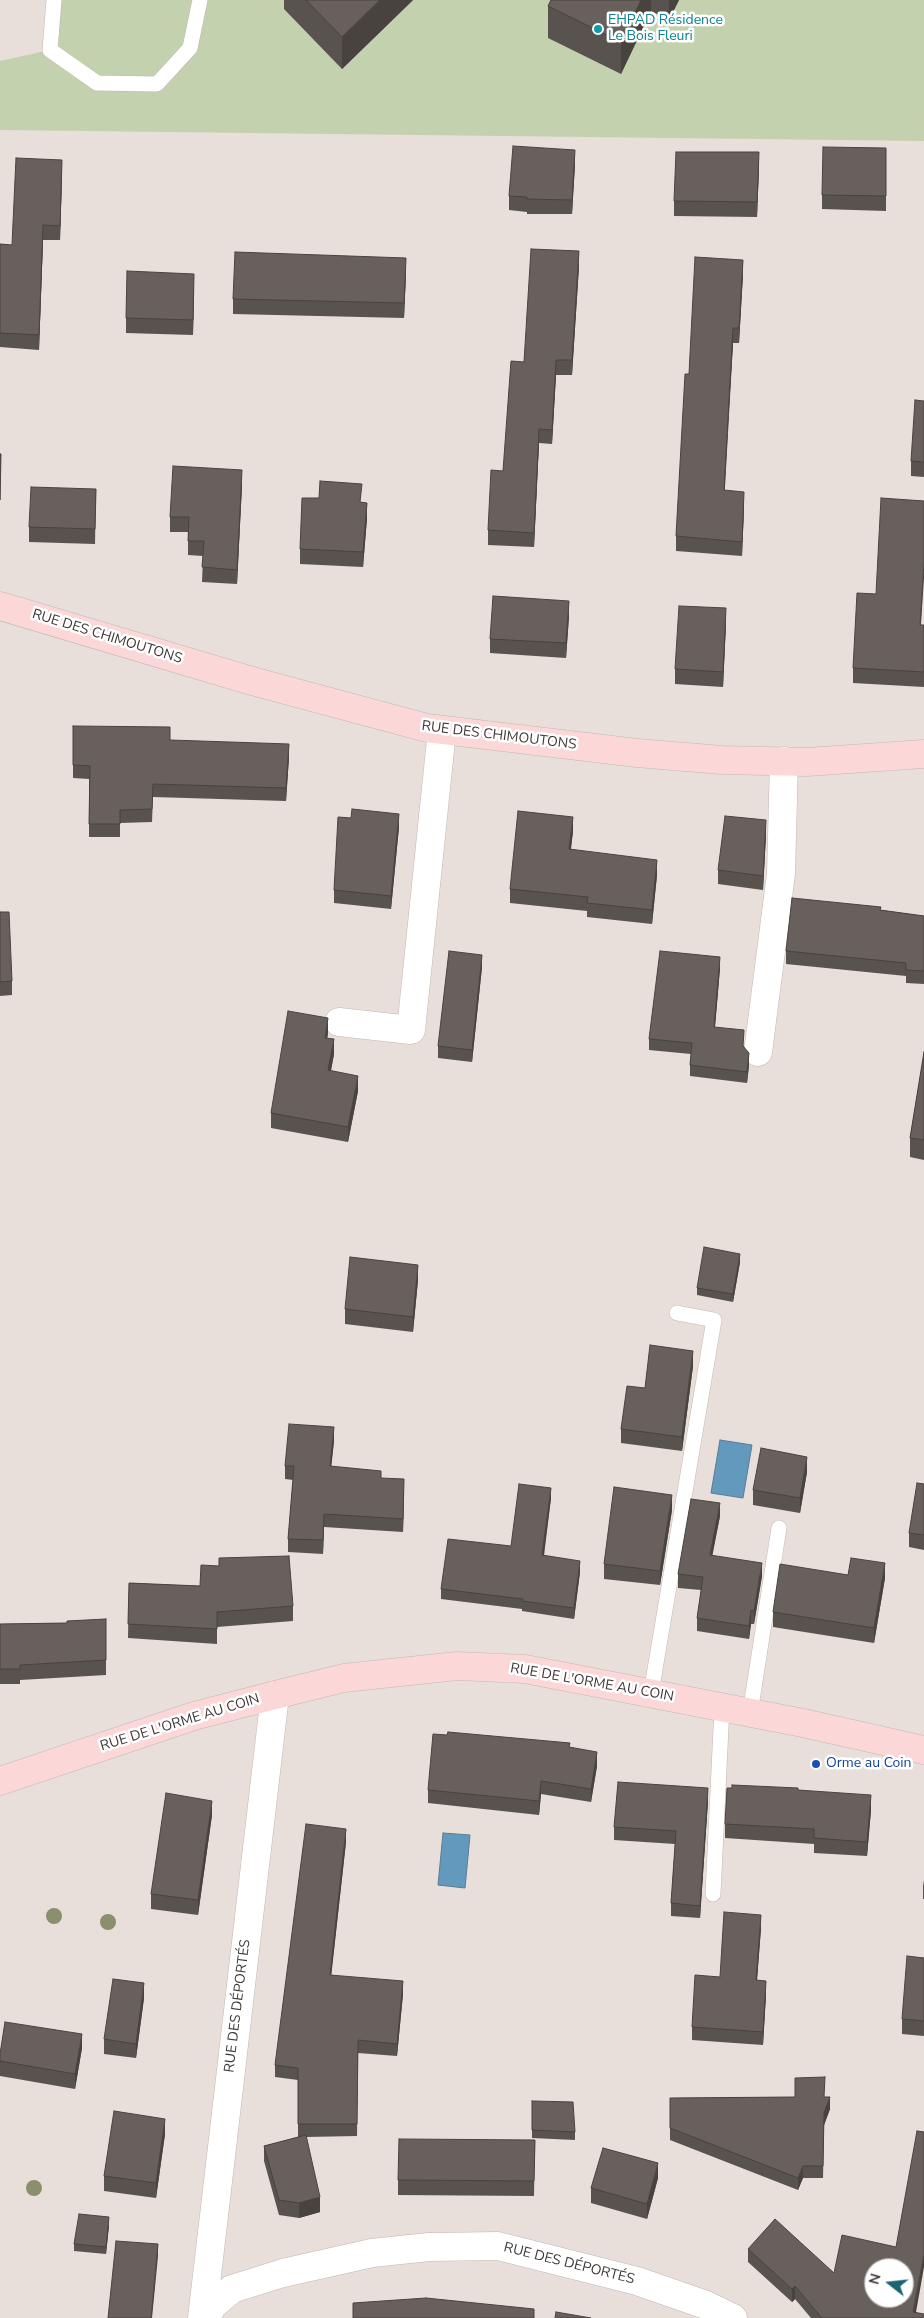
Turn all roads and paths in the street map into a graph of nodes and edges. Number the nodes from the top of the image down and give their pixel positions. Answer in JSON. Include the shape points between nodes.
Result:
{"nodes":[{"id":1,"x":54,"y":0,"type":"edge"},
{"id":2,"x":200,"y":0,"type":"edge"},
{"id":3,"x":0,"y":606,"type":"edge"},
{"id":4,"x":442,"y":730,"type":"junction"},
{"id":5,"x":924,"y":754,"type":"edge"},
{"id":6,"x":784,"y":761,"type":"junction"},
{"id":7,"x":339,"y":1022,"type":"dead end"},
{"id":8,"x":758,"y":1052,"type":"dead end"},
{"id":9,"x":678,"y":1313,"type":"dead end"},
{"id":10,"x":779,"y":1528,"type":"dead end"},
{"id":11,"x":651,"y":1693,"type":"junction"},
{"id":12,"x":275,"y":1694,"type":"junction"},
{"id":13,"x":722,"y":1707,"type":"junction"},
{"id":14,"x":750,"y":1713,"type":"junction"},
{"id":15,"x":924,"y":1750,"type":"edge"},
{"id":16,"x":0,"y":1781,"type":"edge"},
{"id":17,"x":713,"y":1894,"type":"dead end"},
{"id":18,"x":203,"y":2318,"type":"edge"},
{"id":19,"x":734,"y":2318,"type":"edge"}],
"edges":[{"from":1,"to":2,"type":"lane","via":[[50,50],[97,83],[149,84],[157,84],[190,48]]},
{"from":3,"to":4,"type":"main road","name":"RUE DES CHIMOUTONS","via":[[252,681]]},
{"from":4,"to":6,"type":"main road","name":"RUE DES CHIMOUTONS","via":[[637,753]]},
{"from":4,"to":7,"type":"street","via":[[411,1030]]},
{"from":5,"to":6,"type":"main road","name":"RUE DES CHIMOUTONS"},
{"from":6,"to":8,"type":"street","via":[[781,874]]},
{"from":9,"to":11,"type":"lane","via":[[714,1320]]},
{"from":10,"to":14,"type":"lane"},
{"from":11,"to":12,"type":"main road","name":"RUE DE L'ORME AU COIN","via":[[526,1669],[457,1666],[344,1678]]},
{"from":11,"to":13,"type":"main road","name":"RUE DE L'ORME AU COIN"},
{"from":12,"to":16,"type":"main road","name":"RUE DE L'ORME AU COIN","via":[[194,1716]]},
{"from":12,"to":18,"type":"street","name":"RUE DES DÉPORTÉS"},
{"from":13,"to":14,"type":"main road","name":"RUE DE L'ORME AU COIN"},
{"from":13,"to":17,"type":"lane"},
{"from":14,"to":15,"type":"main road","name":"RUE DE L'ORME AU COIN"},
{"from":18,"to":19,"type":"street","name":"RUE DES DÉPORTÉS","via":[[232,2289],[282,2274],[372,2253],[429,2247],[498,2246],[637,2281],[706,2304]]}]}
